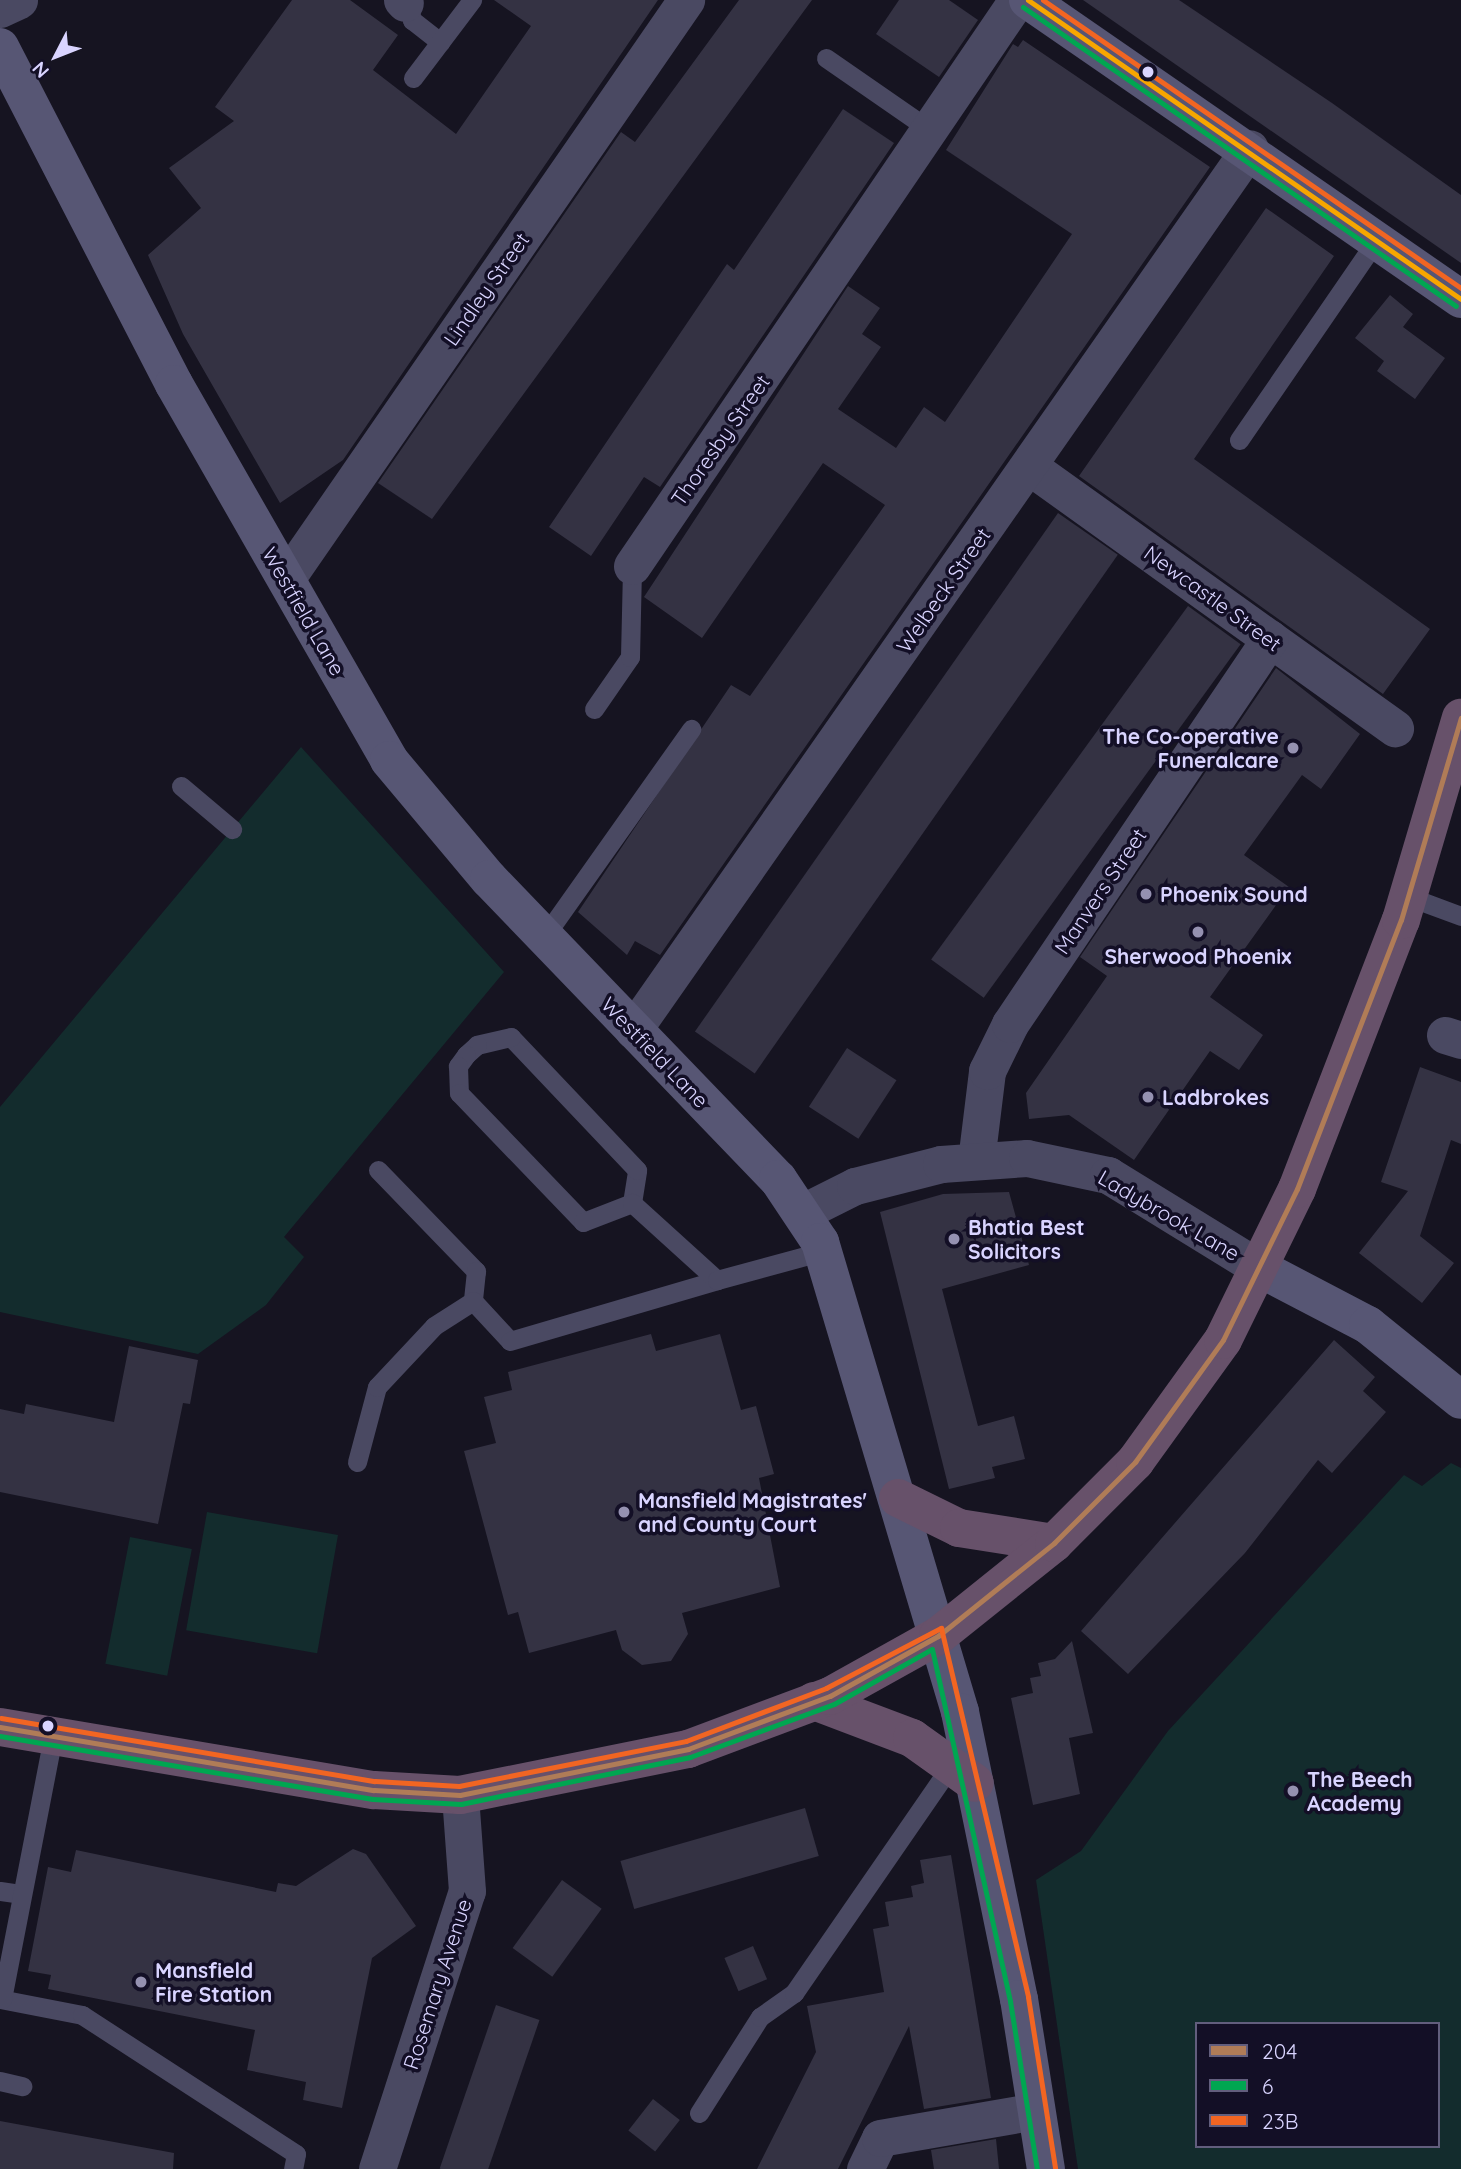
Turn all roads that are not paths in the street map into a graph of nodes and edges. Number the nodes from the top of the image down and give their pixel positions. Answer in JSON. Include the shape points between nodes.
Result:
{"nodes":[{"id":1,"x":19,"y":0,"type":"edge"},
{"id":2,"x":472,"y":0,"type":"edge"},
{"id":3,"x":686,"y":0,"type":"edge"},
{"id":4,"x":1017,"y":0,"type":"edge"},
{"id":5,"x":1028,"y":0,"type":"edge"},
{"id":6,"x":405,"y":1,"type":"edge"},
{"id":7,"x":0,"y":9,"type":"edge"},
{"id":8,"x":440,"y":42,"type":"junction"},
{"id":9,"x":0,"y":47,"type":"edge"},
{"id":10,"x":825,"y":58,"type":"dead end"},
{"id":11,"x":413,"y":78,"type":"dead end"},
{"id":12,"x":933,"y":132,"type":"junction"},
{"id":13,"x":1250,"y":148,"type":"junction"},
{"id":14,"x":1377,"y":239,"type":"junction"},
{"id":15,"x":1461,"y":299,"type":"edge"},
{"id":16,"x":1239,"y":440,"type":"dead end"},
{"id":17,"x":1030,"y":467,"type":"junction"},
{"id":18,"x":632,"y":566,"type":"joint"},
{"id":19,"x":286,"y":579,"type":"junction"},
{"id":20,"x":1270,"y":639,"type":"junction"},
{"id":21,"x":594,"y":709,"type":"dead end"},
{"id":22,"x":1461,"y":718,"type":"edge"},
{"id":23,"x":1395,"y":728,"type":"dead end"},
{"id":24,"x":691,"y":729,"type":"dead end"},
{"id":25,"x":181,"y":786,"type":"dead end"},
{"id":26,"x":232,"y":829,"type":"dead end"},
{"id":27,"x":1408,"y":896,"type":"junction"},
{"id":28,"x":1461,"y":916,"type":"edge"},
{"id":29,"x":544,"y":937,"type":"junction"},
{"id":30,"x":633,"y":1030,"type":"junction"},
{"id":31,"x":976,"y":1161,"type":"junction"},
{"id":32,"x":378,"y":1170,"type":"dead end"},
{"id":33,"x":632,"y":1203,"type":"junction"},
{"id":34,"x":803,"y":1212,"type":"junction"},
{"id":35,"x":824,"y":1251,"type":"junction"},
{"id":36,"x":1259,"y":1268,"type":"junction"},
{"id":37,"x":717,"y":1280,"type":"junction"},
{"id":38,"x":473,"y":1301,"type":"junction"},
{"id":39,"x":1461,"y":1400,"type":"edge"},
{"id":40,"x":356,"y":1462,"type":"dead end"},
{"id":41,"x":898,"y":1498,"type":"junction"},
{"id":42,"x":1054,"y":1543,"type":"junction"},
{"id":43,"x":938,"y":1636,"type":"junction"},
{"id":44,"x":814,"y":1701,"type":"junction"},
{"id":45,"x":0,"y":1727,"type":"edge"},
{"id":46,"x":53,"y":1737,"type":"junction"},
{"id":47,"x":964,"y":1773,"type":"junction"},
{"id":48,"x":460,"y":1795,"type":"junction"},
{"id":49,"x":0,"y":1891,"type":"edge"},
{"id":50,"x":22,"y":1894,"type":"junction"},
{"id":51,"x":1,"y":1999,"type":"edge"},
{"id":52,"x":0,"y":2081,"type":"edge"},
{"id":53,"x":22,"y":2086,"type":"dead end"},
{"id":54,"x":1036,"y":2111,"type":"junction"},
{"id":55,"x":699,"y":2113,"type":"dead end"},
{"id":56,"x":293,"y":2169,"type":"edge"},
{"id":57,"x":377,"y":2169,"type":"edge"},
{"id":58,"x":866,"y":2169,"type":"edge"},
{"id":59,"x":1046,"y":2169,"type":"edge"}],
"edges":[{"from":1,"to":7,"type":"street"},
{"from":2,"to":8,"type":"lane"},
{"from":3,"to":19,"type":"street","name":"Lindley Street"},
{"from":4,"to":12,"type":"street","name":"Thoresby Street"},
{"from":5,"to":13,"type":"street"},
{"from":6,"to":8,"type":"lane","via":[[412,20]]},
{"from":8,"to":11,"type":"lane"},
{"from":9,"to":19,"type":"street","name":"Westfield Lane","via":[[174,384]]},
{"from":10,"to":12,"type":"lane"},
{"from":12,"to":18,"type":"street","name":"Thoresby Street"},
{"from":13,"to":14,"type":"street"},
{"from":13,"to":17,"type":"street","name":"Welbeck Street"},
{"from":14,"to":15,"type":"street"},
{"from":14,"to":16,"type":"lane"},
{"from":17,"to":20,"type":"street","name":"Newcastle Street"},
{"from":17,"to":30,"type":"street","name":"Welbeck Street"},
{"from":18,"to":21,"type":"lane","via":[[630,657]]},
{"from":19,"to":29,"type":"street","name":"Westfield Lane","via":[[389,760]]},
{"from":20,"to":23,"type":"street","name":"Newcastle Street"},
{"from":20,"to":31,"type":"street","name":"Manvers Street","via":[[1010,1024],[987,1071]]},
{"from":22,"to":27,"type":"highway"},
{"from":24,"to":29,"type":"lane"},
{"from":25,"to":26,"type":"lane"},
{"from":27,"to":28,"type":"lane"},
{"from":27,"to":36,"type":"highway","via":[[1297,1189]]},
{"from":29,"to":30,"type":"street","name":"Westfield Lane"},
{"from":30,"to":34,"type":"street","name":"Westfield Lane"},
{"from":31,"to":34,"type":"street","name":"Ladybrook Lane","via":[[855,1186]]},
{"from":31,"to":36,"type":"street","name":"Ladybrook Lane","via":[[1027,1158],[1108,1175]]},
{"from":32,"to":38,"type":"lane","via":[[476,1271]]},
{"from":33,"to":33,"type":"lane","via":[[583,1222],[459,1093],[458,1066],[466,1055],[477,1045],[511,1037],[637,1170]]},
{"from":33,"to":37,"type":"lane"},
{"from":34,"to":35,"type":"street","name":"Westfield Lane"},
{"from":35,"to":37,"type":"lane"},
{"from":35,"to":41,"type":"street","name":"Westfield Lane"},
{"from":36,"to":39,"type":"street","name":"Ladybrook Lane","via":[[1368,1325]]},
{"from":36,"to":42,"type":"highway","via":[[1223,1340],[1164,1424]]},
{"from":37,"to":38,"type":"lane","via":[[510,1341]]},
{"from":38,"to":40,"type":"lane","via":[[434,1326],[377,1387]]},
{"from":41,"to":42,"type":"highway","via":[[959,1528]]},
{"from":41,"to":43,"type":"street","name":"Westfield Lane"},
{"from":42,"to":43,"type":"highway"},
{"from":43,"to":44,"type":"highway"},
{"from":43,"to":47,"type":"street","name":"Westfield Lane"},
{"from":44,"to":47,"type":"highway","via":[[912,1738]]},
{"from":44,"to":48,"type":"highway","via":[[688,1749]]},
{"from":45,"to":46,"type":"highway"},
{"from":46,"to":48,"type":"highway","via":[[374,1790]]},
{"from":46,"to":50,"type":"lane"},
{"from":47,"to":54,"type":"street","name":"Westfield Lane"},
{"from":47,"to":55,"type":"lane","via":[[794,1993],[760,2017]]},
{"from":48,"to":57,"type":"street","name":"Rosemary Avenue","via":[[467,1891]]},
{"from":49,"to":50,"type":"lane"},
{"from":50,"to":51,"type":"lane"},
{"from":51,"to":56,"type":"lane","via":[[82,2015],[296,2154]]},
{"from":52,"to":53,"type":"lane"},
{"from":54,"to":58,"type":"street","via":[[880,2138]]},
{"from":54,"to":59,"type":"street","name":"Westfield Lane"}]}
